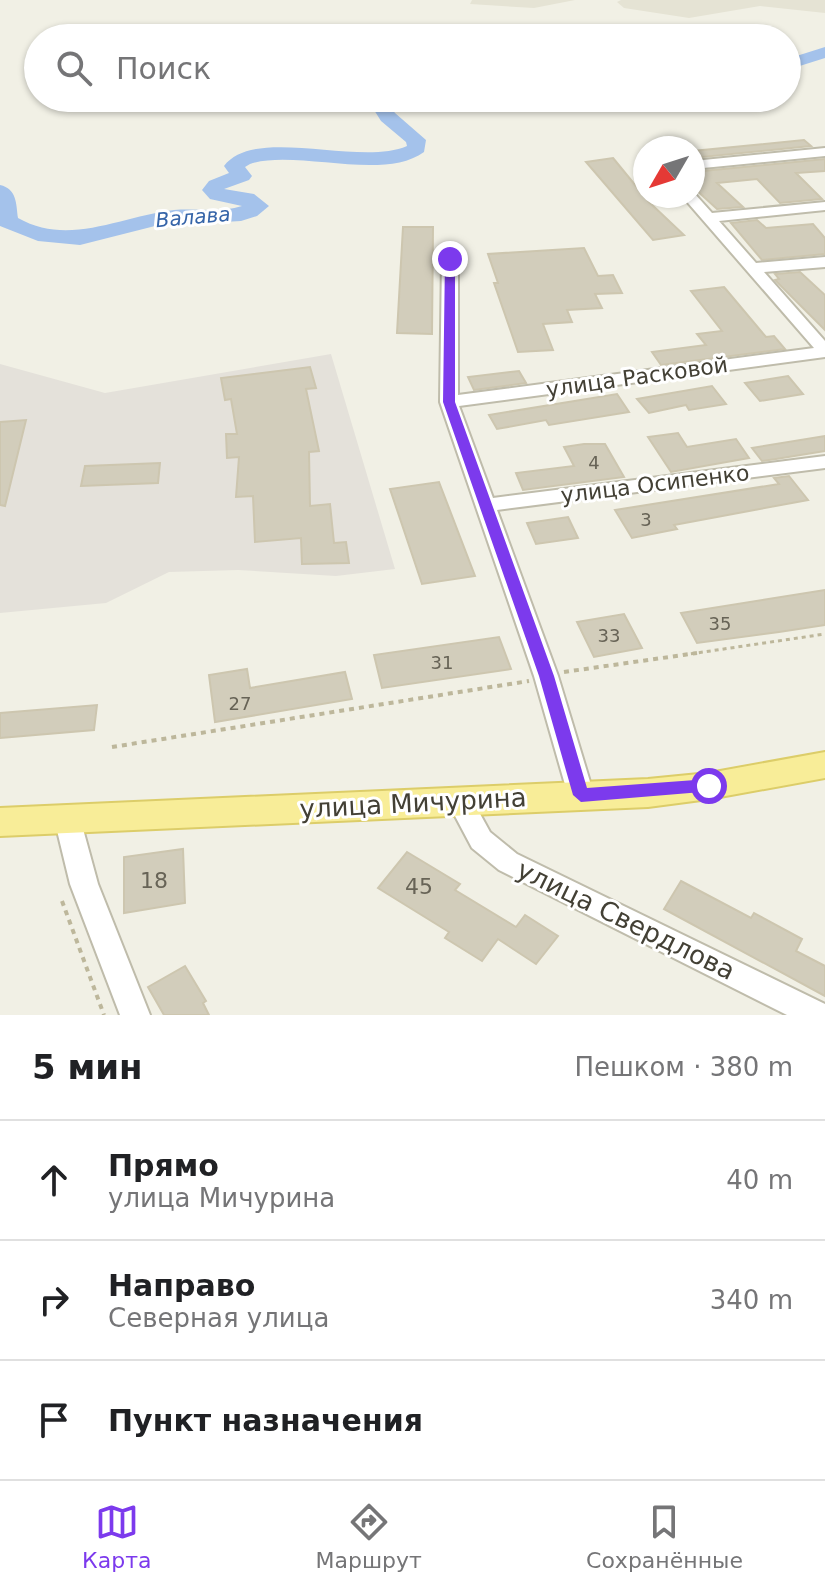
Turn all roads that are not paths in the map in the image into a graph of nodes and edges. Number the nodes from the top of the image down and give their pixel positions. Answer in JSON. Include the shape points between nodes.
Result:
{"nodes":[{"id":1,"x":825,"y":152,"type":"edge"},
{"id":2,"x":705,"y":164,"type":"edge"},
{"id":3,"x":825,"y":206,"type":"edge"},
{"id":4,"x":699,"y":208,"type":"edge"},
{"id":5,"x":708,"y":218,"type":"junction"},
{"id":6,"x":450,"y":259,"type":"dead end"},
{"id":7,"x":825,"y":262,"type":"edge"},
{"id":8,"x":752,"y":268,"type":"junction"},
{"id":9,"x":825,"y":351,"type":"edge"},
{"id":10,"x":449,"y":402,"type":"junction"},
{"id":11,"x":825,"y":462,"type":"edge"},
{"id":12,"x":485,"y":505,"type":"junction"},
{"id":13,"x":825,"y":765,"type":"edge"},
{"id":14,"x":581,"y":795,"type":"junction"},
{"id":15,"x":459,"y":799,"type":"junction"},
{"id":16,"x":67,"y":818,"type":"junction"},
{"id":17,"x":0,"y":822,"type":"edge"},
{"id":18,"x":135,"y":1015,"type":"edge"},
{"id":19,"x":817,"y":1015,"type":"edge"}],
"edges":[{"from":1,"to":2,"type":"street"},
{"from":3,"to":5,"type":"street"},
{"from":4,"to":5,"type":"street"},
{"from":5,"to":8,"type":"street"},
{"from":6,"to":10,"type":"street"},
{"from":7,"to":8,"type":"street"},
{"from":8,"to":9,"type":"street"},
{"from":9,"to":10,"type":"street","name":"улица Расковой"},
{"from":10,"to":12,"type":"street"},
{"from":11,"to":12,"type":"street","name":"улица Осипенко"},
{"from":12,"to":14,"type":"street","via":[[546,676]]},
{"from":13,"to":14,"type":"main road","name":"улица Мичурина","via":[[709,786]]},
{"from":14,"to":15,"type":"main road","name":"улица Мичурина"},
{"from":15,"to":16,"type":"main road","name":"улица Мичурина"},
{"from":15,"to":19,"type":"street","name":"улица Свердлова","via":[[481,840],[508,862]]},
{"from":16,"to":17,"type":"main road","name":"улица Мичурина"},
{"from":16,"to":18,"type":"street","via":[[84,884]]}]}
